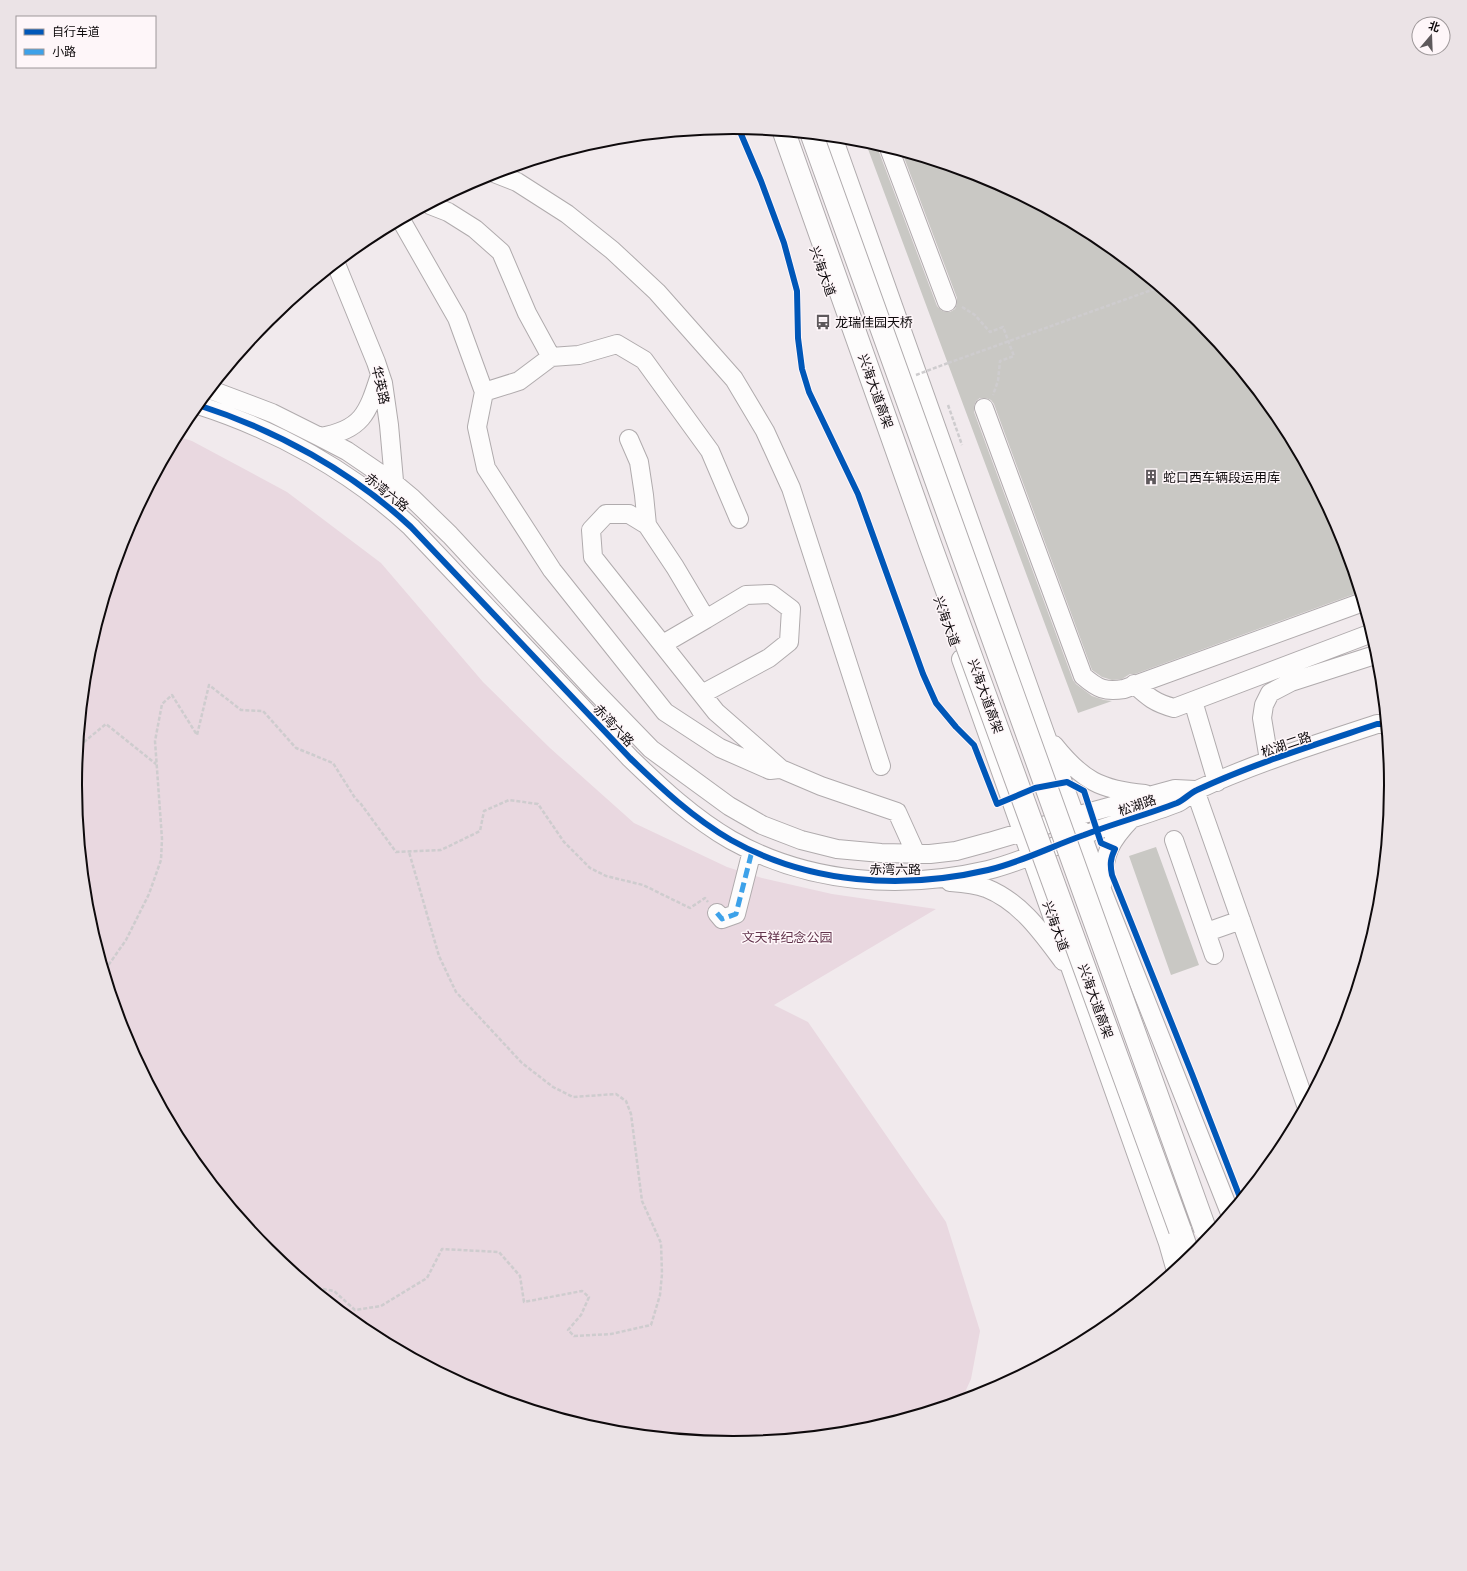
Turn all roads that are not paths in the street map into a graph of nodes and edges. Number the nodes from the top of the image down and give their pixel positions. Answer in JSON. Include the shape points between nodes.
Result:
{"nodes":[{"id":1,"x":774,"y":135,"type":"edge"},
{"id":2,"x":785,"y":136,"type":"edge"},
{"id":3,"x":814,"y":139,"type":"edge"},
{"id":4,"x":835,"y":143,"type":"edge"},
{"id":5,"x":891,"y":154,"type":"edge"},
{"id":6,"x":503,"y":177,"type":"edge"},
{"id":7,"x":434,"y":207,"type":"edge"},
{"id":8,"x":403,"y":224,"type":"edge"},
{"id":9,"x":338,"y":268,"type":"edge"},
{"id":10,"x":947,"y":302,"type":"road end"},
{"id":11,"x":551,"y":357,"type":"junction"},
{"id":12,"x":380,"y":375,"type":"junction"},
{"id":13,"x":215,"y":392,"type":"edge"},
{"id":14,"x":484,"y":392,"type":"junction"},
{"id":15,"x":204,"y":407,"type":"edge"},
{"id":16,"x":984,"y":408,"type":"road end"},
{"id":17,"x":320,"y":437,"type":"junction"},
{"id":18,"x":629,"y":438,"type":"dead end"},
{"id":19,"x":394,"y":483,"type":"junction"},
{"id":20,"x":396,"y":513,"type":"junction"},
{"id":21,"x":739,"y":519,"type":"dead end"},
{"id":22,"x":647,"y":525,"type":"junction"},
{"id":23,"x":1359,"y":604,"type":"edge"},
{"id":24,"x":706,"y":619,"type":"junction"},
{"id":25,"x":1367,"y":636,"type":"edge"},
{"id":26,"x":662,"y":644,"type":"junction"},
{"id":27,"x":1372,"y":656,"type":"edge"},
{"id":28,"x":1134,"y":684,"type":"dead end"},
{"id":29,"x":702,"y":694,"type":"junction"},
{"id":30,"x":1192,"y":701,"type":"junction"},
{"id":31,"x":1382,"y":724,"type":"edge"},
{"id":32,"x":1045,"y":733,"type":"junction"},
{"id":33,"x":1270,"y":760,"type":"junction"},
{"id":34,"x":881,"y":766,"type":"dead end"},
{"id":35,"x":781,"y":769,"type":"junction"},
{"id":36,"x":1217,"y":782,"type":"junction"},
{"id":37,"x":1195,"y":790,"type":"junction"},
{"id":38,"x":1156,"y":796,"type":"junction"},
{"id":39,"x":1076,"y":816,"type":"junction"},
{"id":40,"x":1132,"y":818,"type":"junction"},
{"id":41,"x":1022,"y":832,"type":"junction"},
{"id":42,"x":1082,"y":835,"type":"junction"},
{"id":43,"x":1174,"y":840,"type":"dead end"},
{"id":44,"x":752,"y":851,"type":"junction"},
{"id":45,"x":916,"y":854,"type":"junction"},
{"id":46,"x":1030,"y":857,"type":"junction"},
{"id":47,"x":933,"y":879,"type":"junction"},
{"id":48,"x":1102,"y":890,"type":"junction"},
{"id":49,"x":717,"y":913,"type":"road end"},
{"id":50,"x":1241,"y":920,"type":"junction"},
{"id":51,"x":1207,"y":932,"type":"junction"},
{"id":52,"x":1214,"y":955,"type":"dead end"},
{"id":53,"x":1074,"y":976,"type":"junction"},
{"id":54,"x":1304,"y":1100,"type":"edge"},
{"id":55,"x":1228,"y":1209,"type":"edge"},
{"id":56,"x":1206,"y":1234,"type":"edge"},
{"id":57,"x":1187,"y":1252,"type":"edge"},
{"id":58,"x":1174,"y":1264,"type":"edge"}],
"edges":[{"from":1,"to":41,"type":"street","name":"兴海大道"},
{"from":2,"to":57,"type":"main road","name":"兴海大道高架","bridge":true},
{"from":3,"to":56,"type":"main road","name":"兴海大道高架","bridge":true},
{"from":4,"to":32,"type":"street"},
{"from":5,"to":10,"type":"street"},
{"from":6,"to":34,"type":"street","via":[[517,182],[567,214],[612,250],[657,292],[734,379],[765,431],[791,488]]},
{"from":7,"to":11,"type":"street","via":[[475,229],[501,252],[527,313]]},
{"from":8,"to":14,"type":"street","via":[[457,318]]},
{"from":9,"to":12,"type":"street","name":"华英路"},
{"from":11,"to":14,"type":"street","via":[[519,381]]},
{"from":11,"to":21,"type":"street","via":[[579,355],[617,344],[644,360],[710,451]]},
{"from":12,"to":17,"type":"street","via":[[370,405],[357,423],[346,431]]},
{"from":12,"to":19,"type":"street","name":"华英路","via":[[388,410]]},
{"from":13,"to":17,"type":"street","name":"赤湾六路","via":[[272,413]]},
{"from":14,"to":35,"type":"street","via":[[477,427],[486,468],[552,570],[665,712],[720,748],[770,770]]},
{"from":15,"to":20,"type":"street","name":"赤湾六路","via":[[277,435],[355,481]]},
{"from":16,"to":23,"type":"street","via":[[1083,676],[1096,687],[1110,691],[1124,689]]},
{"from":17,"to":19,"type":"street","name":"赤湾六路","via":[[347,451]]},
{"from":18,"to":22,"type":"street","via":[[639,462]]},
{"from":19,"to":20,"type":"street","name":"华英路"},
{"from":19,"to":45,"type":"street","name":"赤湾六路","via":[[450,535],[651,749],[689,778],[736,810],[801,840],[836,849]]},
{"from":20,"to":44,"type":"street","name":"赤湾六路","via":[[660,787],[705,823]]},
{"from":22,"to":24,"type":"street"},
{"from":22,"to":26,"type":"street","via":[[629,514],[606,514],[591,530],[593,557]]},
{"from":24,"to":26,"type":"street"},
{"from":24,"to":29,"type":"street","via":[[746,595],[771,594],[791,608],[789,642],[769,658]]},
{"from":25,"to":30,"type":"street"},
{"from":26,"to":29,"type":"street"},
{"from":27,"to":33,"type":"street","via":[[1291,682],[1270,693],[1264,705],[1262,718]]},
{"from":28,"to":30,"type":"street","via":[[1148,698],[1160,704],[1174,708]]},
{"from":29,"to":35,"type":"street","via":[[716,712]]},
{"from":30,"to":36,"type":"street"},
{"from":31,"to":33,"type":"street","name":"松湖二路"},
{"from":32,"to":38,"type":"street","via":[[1076,770],[1090,780],[1124,792]]},
{"from":32,"to":39,"type":"street"},
{"from":33,"to":36,"type":"street","name":"松湖二路"},
{"from":35,"to":45,"type":"street","via":[[898,812]]},
{"from":36,"to":37,"type":"street","name":"松湖二路"},
{"from":37,"to":38,"type":"street","name":"松湖路","via":[[1175,789]]},
{"from":37,"to":40,"type":"street","name":"松湖路","via":[[1179,802]]},
{"from":37,"to":50,"type":"street"},
{"from":38,"to":39,"type":"street","name":"松湖路"},
{"from":39,"to":41,"type":"street","name":"赤湾六路"},
{"from":39,"to":42,"type":"street"},
{"from":40,"to":42,"type":"street","name":"松湖路"},
{"from":40,"to":48,"type":"street","via":[[1119,831],[1106,853]]},
{"from":41,"to":45,"type":"street","name":"赤湾六路","via":[[956,851]]},
{"from":41,"to":46,"type":"street","name":"兴海大道"},
{"from":42,"to":46,"type":"street","name":"赤湾六路"},
{"from":42,"to":48,"type":"street"},
{"from":43,"to":51,"type":"street"},
{"from":44,"to":47,"type":"street","name":"赤湾六路","via":[[801,869],[846,879],[894,882]]},
{"from":44,"to":49,"type":"street","via":[[736,914],[722,919]]},
{"from":46,"to":47,"type":"street","name":"赤湾六路","via":[[989,870]]},
{"from":46,"to":53,"type":"street","name":"兴海大道"},
{"from":47,"to":53,"type":"street","via":[[986,888],[1020,909],[1038,928]]},
{"from":48,"to":55,"type":"street"},
{"from":50,"to":51,"type":"street"},
{"from":50,"to":54,"type":"street"},
{"from":51,"to":52,"type":"street"},
{"from":53,"to":58,"type":"street","name":"兴海大道"}]}
